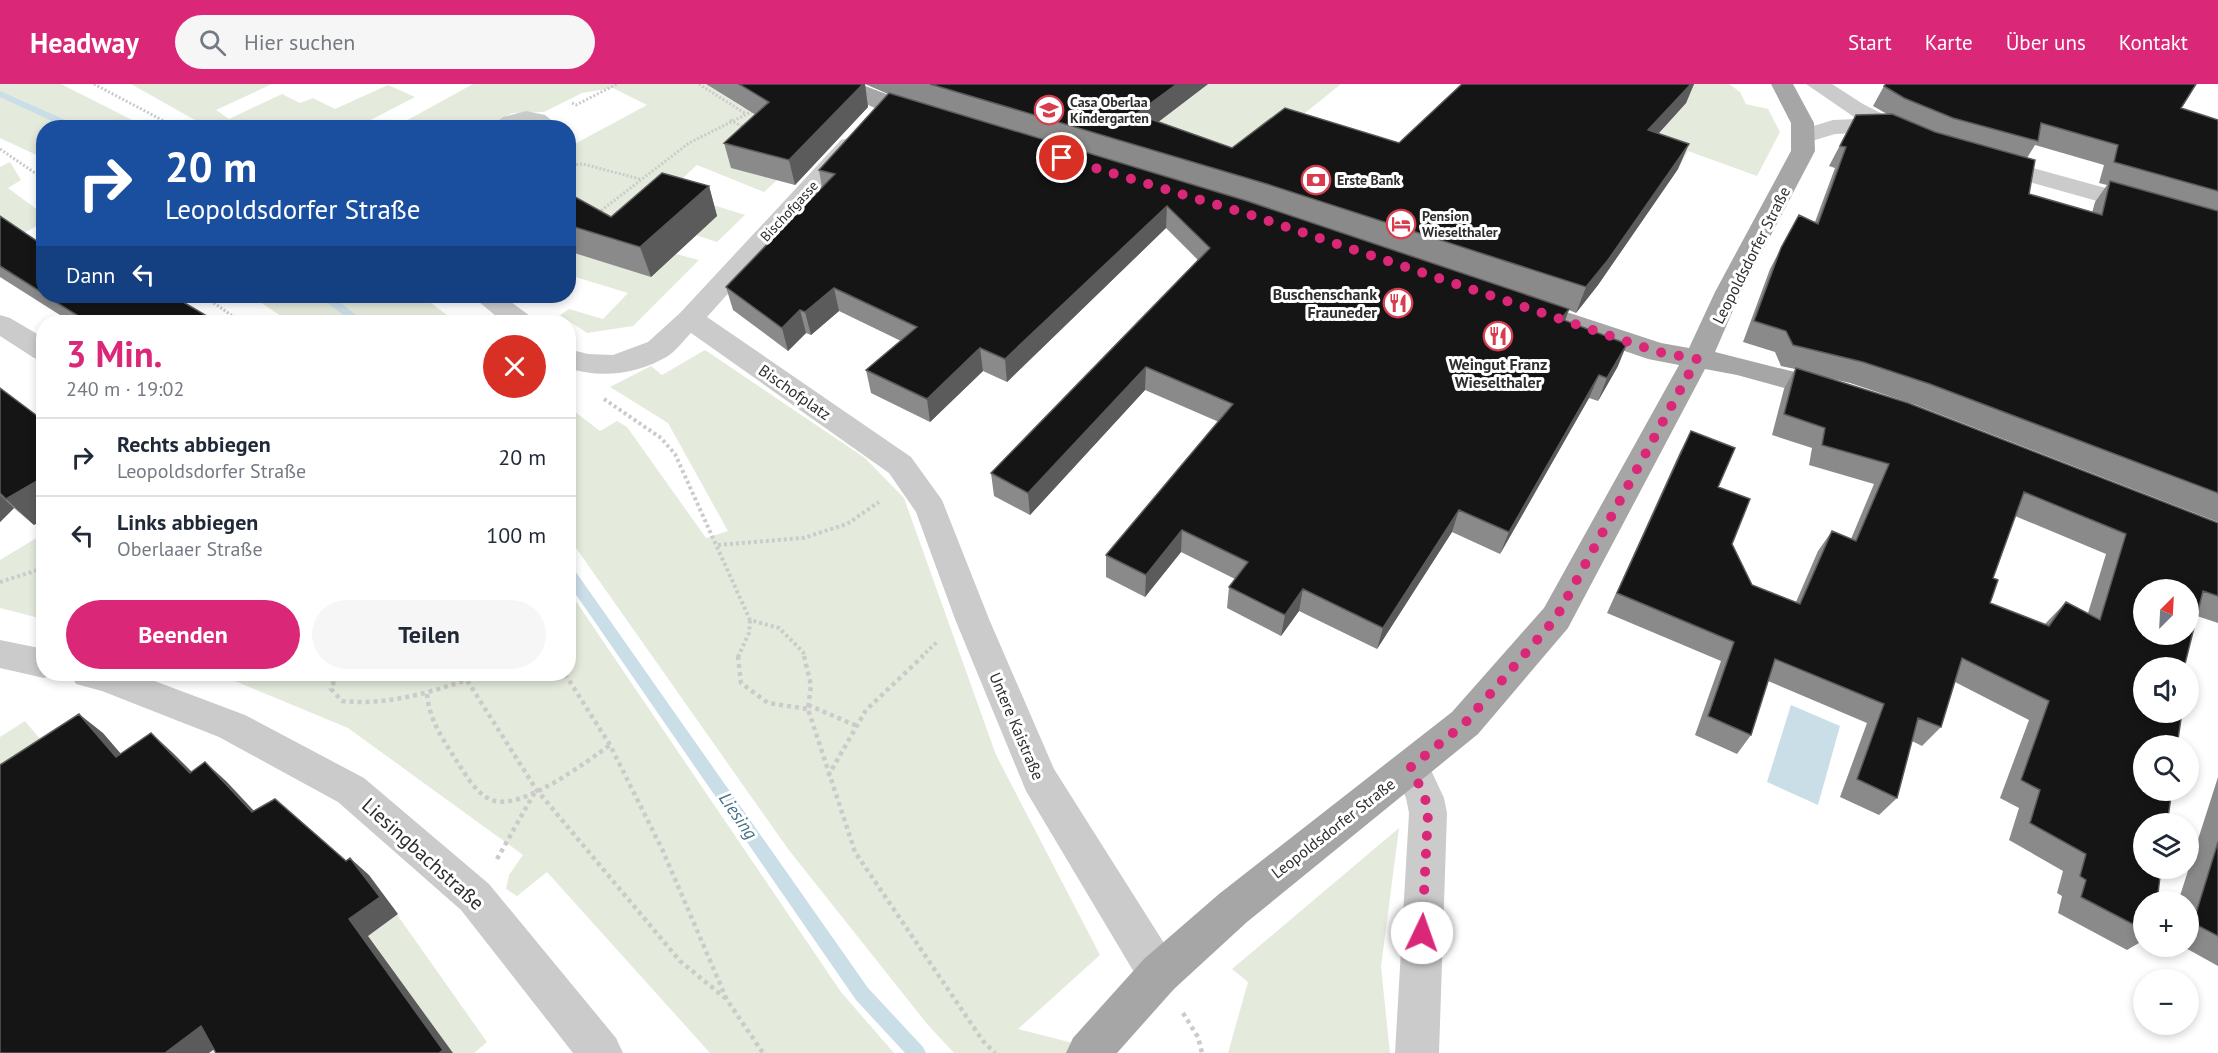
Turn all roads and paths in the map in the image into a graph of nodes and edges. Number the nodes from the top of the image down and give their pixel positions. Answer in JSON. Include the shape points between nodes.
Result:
{"nodes":[{"id":1,"x":94,"y":84,"type":"edge"},
{"id":2,"x":616,"y":84,"type":"edge"},
{"id":3,"x":699,"y":84,"type":"edge"},
{"id":4,"x":841,"y":84,"type":"edge"},
{"id":5,"x":1782,"y":84,"type":"edge"},
{"id":6,"x":1817,"y":84,"type":"edge"},
{"id":7,"x":564,"y":105,"type":"dead end"},
{"id":8,"x":755,"y":111,"type":"edge"},
{"id":9,"x":746,"y":114,"type":"junction"},
{"id":10,"x":874,"y":119,"type":"junction"},
{"id":11,"x":162,"y":120,"type":"edge"},
{"id":12,"x":513,"y":120,"type":"edge"},
{"id":13,"x":538,"y":120,"type":"edge"},
{"id":14,"x":730,"y":120,"type":"junction"},
{"id":15,"x":943,"y":122,"type":"edge"},
{"id":16,"x":1884,"y":125,"type":"junction"},
{"id":17,"x":746,"y":129,"type":"edge"},
{"id":18,"x":1805,"y":136,"type":"junction"},
{"id":19,"x":1923,"y":142,"type":"edge"},
{"id":20,"x":0,"y":149,"type":"edge"},
{"id":21,"x":1965,"y":156,"type":"edge"},
{"id":22,"x":576,"y":164,"type":"edge"},
{"id":23,"x":36,"y":174,"type":"edge"},
{"id":24,"x":641,"y":179,"type":"junction"},
{"id":25,"x":635,"y":184,"type":"junction"},
{"id":26,"x":643,"y":186,"type":"edge"},
{"id":27,"x":595,"y":216,"type":"edge"},
{"id":28,"x":2218,"y":227,"type":"edge"},
{"id":29,"x":1503,"y":299,"type":"edge"},
{"id":30,"x":214,"y":303,"type":"edge"},
{"id":31,"x":495,"y":303,"type":"edge"},
{"id":32,"x":231,"y":315,"type":"edge"},
{"id":33,"x":511,"y":315,"type":"edge"},
{"id":34,"x":690,"y":319,"type":"junction"},
{"id":35,"x":0,"y":324,"type":"edge"},
{"id":36,"x":36,"y":346,"type":"edge"},
{"id":37,"x":1697,"y":359,"type":"junction"},
{"id":38,"x":576,"y":361,"type":"edge"},
{"id":39,"x":598,"y":395,"type":"dead end"},
{"id":40,"x":1860,"y":399,"type":"edge"},
{"id":41,"x":906,"y":473,"type":"junction"},
{"id":42,"x":718,"y":545,"type":"junction"},
{"id":43,"x":36,"y":571,"type":"edge"},
{"id":44,"x":0,"y":582,"type":"edge"},
{"id":45,"x":972,"y":619,"type":"junction"},
{"id":46,"x":750,"y":620,"type":"junction"},
{"id":47,"x":0,"y":654,"type":"edge"},
{"id":48,"x":36,"y":662,"type":"edge"},
{"id":49,"x":115,"y":681,"type":"edge"},
{"id":50,"x":334,"y":681,"type":"edge"},
{"id":51,"x":454,"y":681,"type":"edge"},
{"id":52,"x":467,"y":681,"type":"edge"},
{"id":53,"x":569,"y":681,"type":"edge"},
{"id":54,"x":427,"y":694,"type":"junction"},
{"id":55,"x":808,"y":707,"type":"junction"},
{"id":56,"x":857,"y":726,"type":"junction"},
{"id":57,"x":610,"y":745,"type":"junction"},
{"id":58,"x":1411,"y":767,"type":"junction"},
{"id":59,"x":828,"y":777,"type":"junction"},
{"id":60,"x":536,"y":789,"type":"junction"},
{"id":61,"x":475,"y":897,"type":"junction"},
{"id":62,"x":1159,"y":974,"type":"junction"},
{"id":63,"x":727,"y":1000,"type":"junction"},
{"id":64,"x":601,"y":1053,"type":"edge"},
{"id":65,"x":763,"y":1053,"type":"edge"},
{"id":66,"x":995,"y":1053,"type":"edge"},
{"id":67,"x":1088,"y":1053,"type":"edge"},
{"id":68,"x":1417,"y":1053,"type":"edge"}],
"edges":[{"from":1,"to":11,"type":"path"},
{"from":2,"to":7,"type":"path","via":[[576,105]]},
{"from":3,"to":9,"type":"path"},
{"from":4,"to":10,"type":"main road"},
{"from":5,"to":18,"type":"main road","via":[[1803,121]]},
{"from":6,"to":16,"type":"street"},
{"from":8,"to":9,"type":"path"},
{"from":9,"to":14,"type":"path"},
{"from":10,"to":15,"type":"main road"},
{"from":10,"to":34,"type":"street","name":"Bischofgasse"},
{"from":12,"to":13,"type":"street"},
{"from":14,"to":17,"type":"path"},
{"from":14,"to":24,"type":"path","via":[[682,146]]},
{"from":16,"to":18,"type":"street","via":[[1833,126]]},
{"from":16,"to":19,"type":"street"},
{"from":18,"to":37,"type":"main road","name":"Leopoldsdorfer Straße","via":[[1791,178],[1728,292]]},
{"from":20,"to":23,"type":"path"},
{"from":21,"to":28,"type":"street"},
{"from":22,"to":24,"type":"path"},
{"from":24,"to":25,"type":"path"},
{"from":25,"to":26,"type":"path"},
{"from":25,"to":27,"type":"path"},
{"from":29,"to":37,"type":"main road","via":[[1658,352]]},
{"from":30,"to":32,"type":"path"},
{"from":31,"to":33,"type":"street"},
{"from":34,"to":38,"type":"street","via":[[658,349],[615,365]]},
{"from":34,"to":41,"type":"street","name":"Bischofplatz"},
{"from":35,"to":36,"type":"street"},
{"from":37,"to":40,"type":"main road","via":[[1737,365]]},
{"from":37,"to":58,"type":"main road","name":"Leopoldsdorfer Straße","via":[[1556,618],[1465,723]]},
{"from":39,"to":42,"type":"path","via":[[661,438],[675,454]]},
{"from":41,"to":42,"type":"path","via":[[848,524],[803,538]]},
{"from":41,"to":45,"type":"street","name":"Untere Kaistraße","via":[[931,508]]},
{"from":42,"to":46,"type":"path"},
{"from":43,"to":44,"type":"path"},
{"from":45,"to":56,"type":"path","via":[[942,637],[867,710]]},
{"from":45,"to":62,"type":"street","name":"Untere Kaistraße","via":[[1039,779]]},
{"from":46,"to":55,"type":"path","via":[[779,628],[803,652],[811,686]]},
{"from":46,"to":55,"type":"path","via":[[749,633],[738,656],[741,683],[768,703]]},
{"from":47,"to":48,"type":"street"},
{"from":49,"to":61,"type":"street","name":"Liesingbachstraße","via":[[231,726],[351,790]]},
{"from":50,"to":54,"type":"path","via":[[331,689],[342,701],[363,703]]},
{"from":51,"to":54,"type":"path"},
{"from":52,"to":60,"type":"path"},
{"from":53,"to":57,"type":"path"},
{"from":54,"to":60,"type":"path","via":[[427,708],[442,738],[486,797],[498,803]]},
{"from":55,"to":56,"type":"path"},
{"from":55,"to":59,"type":"path"},
{"from":56,"to":59,"type":"path"},
{"from":57,"to":60,"type":"path","via":[[571,773]]},
{"from":57,"to":63,"type":"path","via":[[662,849]]},
{"from":58,"to":62,"type":"main road","name":"Leopoldsdorfer Straße","via":[[1233,908]]},
{"from":58,"to":68,"type":"street","via":[[1428,813]]},
{"from":59,"to":66,"type":"path","via":[[855,852]]},
{"from":60,"to":61,"type":"path"},
{"from":60,"to":63,"type":"path","via":[[680,961]]},
{"from":61,"to":64,"type":"street","name":"Liesingbachstraße"},
{"from":62,"to":67,"type":"main road","name":"Leopoldsdorfer Straße"},
{"from":63,"to":65,"type":"path"}]}
